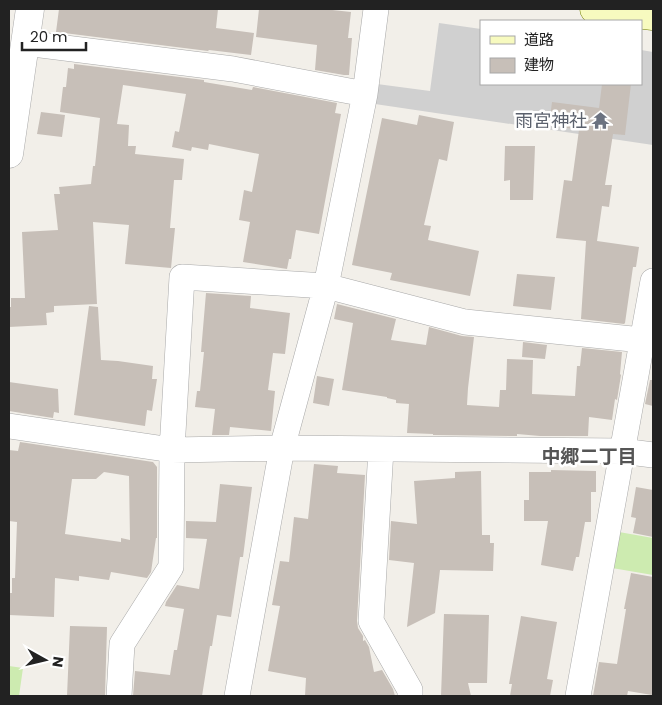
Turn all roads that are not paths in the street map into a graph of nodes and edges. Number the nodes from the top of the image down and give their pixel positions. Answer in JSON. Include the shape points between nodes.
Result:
{"nodes":[{"id":1,"x":30,"y":9,"type":"edge"},
{"id":2,"x":376,"y":9,"type":"edge"},
{"id":3,"x":594,"y":9,"type":"edge"},
{"id":4,"x":653,"y":16,"type":"edge"},
{"id":5,"x":25,"y":43,"type":"junction"},
{"id":6,"x":365,"y":94,"type":"junction"},
{"id":7,"x":12,"y":114,"type":"edge"},
{"id":8,"x":9,"y":154,"type":"edge"},
{"id":9,"x":653,"y":281,"type":"edge"},
{"id":10,"x":326,"y":286,"type":"junction"},
{"id":11,"x":642,"y":340,"type":"junction"},
{"id":12,"x":9,"y":426,"type":"edge"},
{"id":13,"x":282,"y":448,"type":"junction"},
{"id":14,"x":381,"y":449,"type":"junction"},
{"id":15,"x":172,"y":450,"type":"junction"},
{"id":16,"x":622,"y":450,"type":"junction"},
{"id":17,"x":653,"y":454,"type":"edge"},
{"id":18,"x":119,"y":696,"type":"edge"},
{"id":19,"x":237,"y":696,"type":"edge"},
{"id":20,"x":410,"y":696,"type":"edge"},
{"id":21,"x":578,"y":696,"type":"edge"}],
"edges":[{"from":1,"to":5,"type":"street"},
{"from":2,"to":6,"type":"street"},
{"from":3,"to":4,"type":"main road"},
{"from":5,"to":6,"type":"street","via":[[233,69]]},
{"from":5,"to":7,"type":"street"},
{"from":6,"to":10,"type":"street"},
{"from":7,"to":8,"type":"street"},
{"from":9,"to":11,"type":"street"},
{"from":10,"to":11,"type":"street","via":[[465,322]]},
{"from":10,"to":13,"type":"street"},
{"from":10,"to":15,"type":"street","via":[[182,277]]},
{"from":11,"to":16,"type":"street"},
{"from":12,"to":15,"type":"street"},
{"from":13,"to":14,"type":"street"},
{"from":13,"to":15,"type":"street"},
{"from":13,"to":19,"type":"street"},
{"from":14,"to":16,"type":"street"},
{"from":14,"to":20,"type":"street","via":[[371,621],[410,690]]},
{"from":15,"to":18,"type":"street","via":[[171,567],[122,644]]},
{"from":16,"to":17,"type":"street"},
{"from":16,"to":21,"type":"street"}]}
